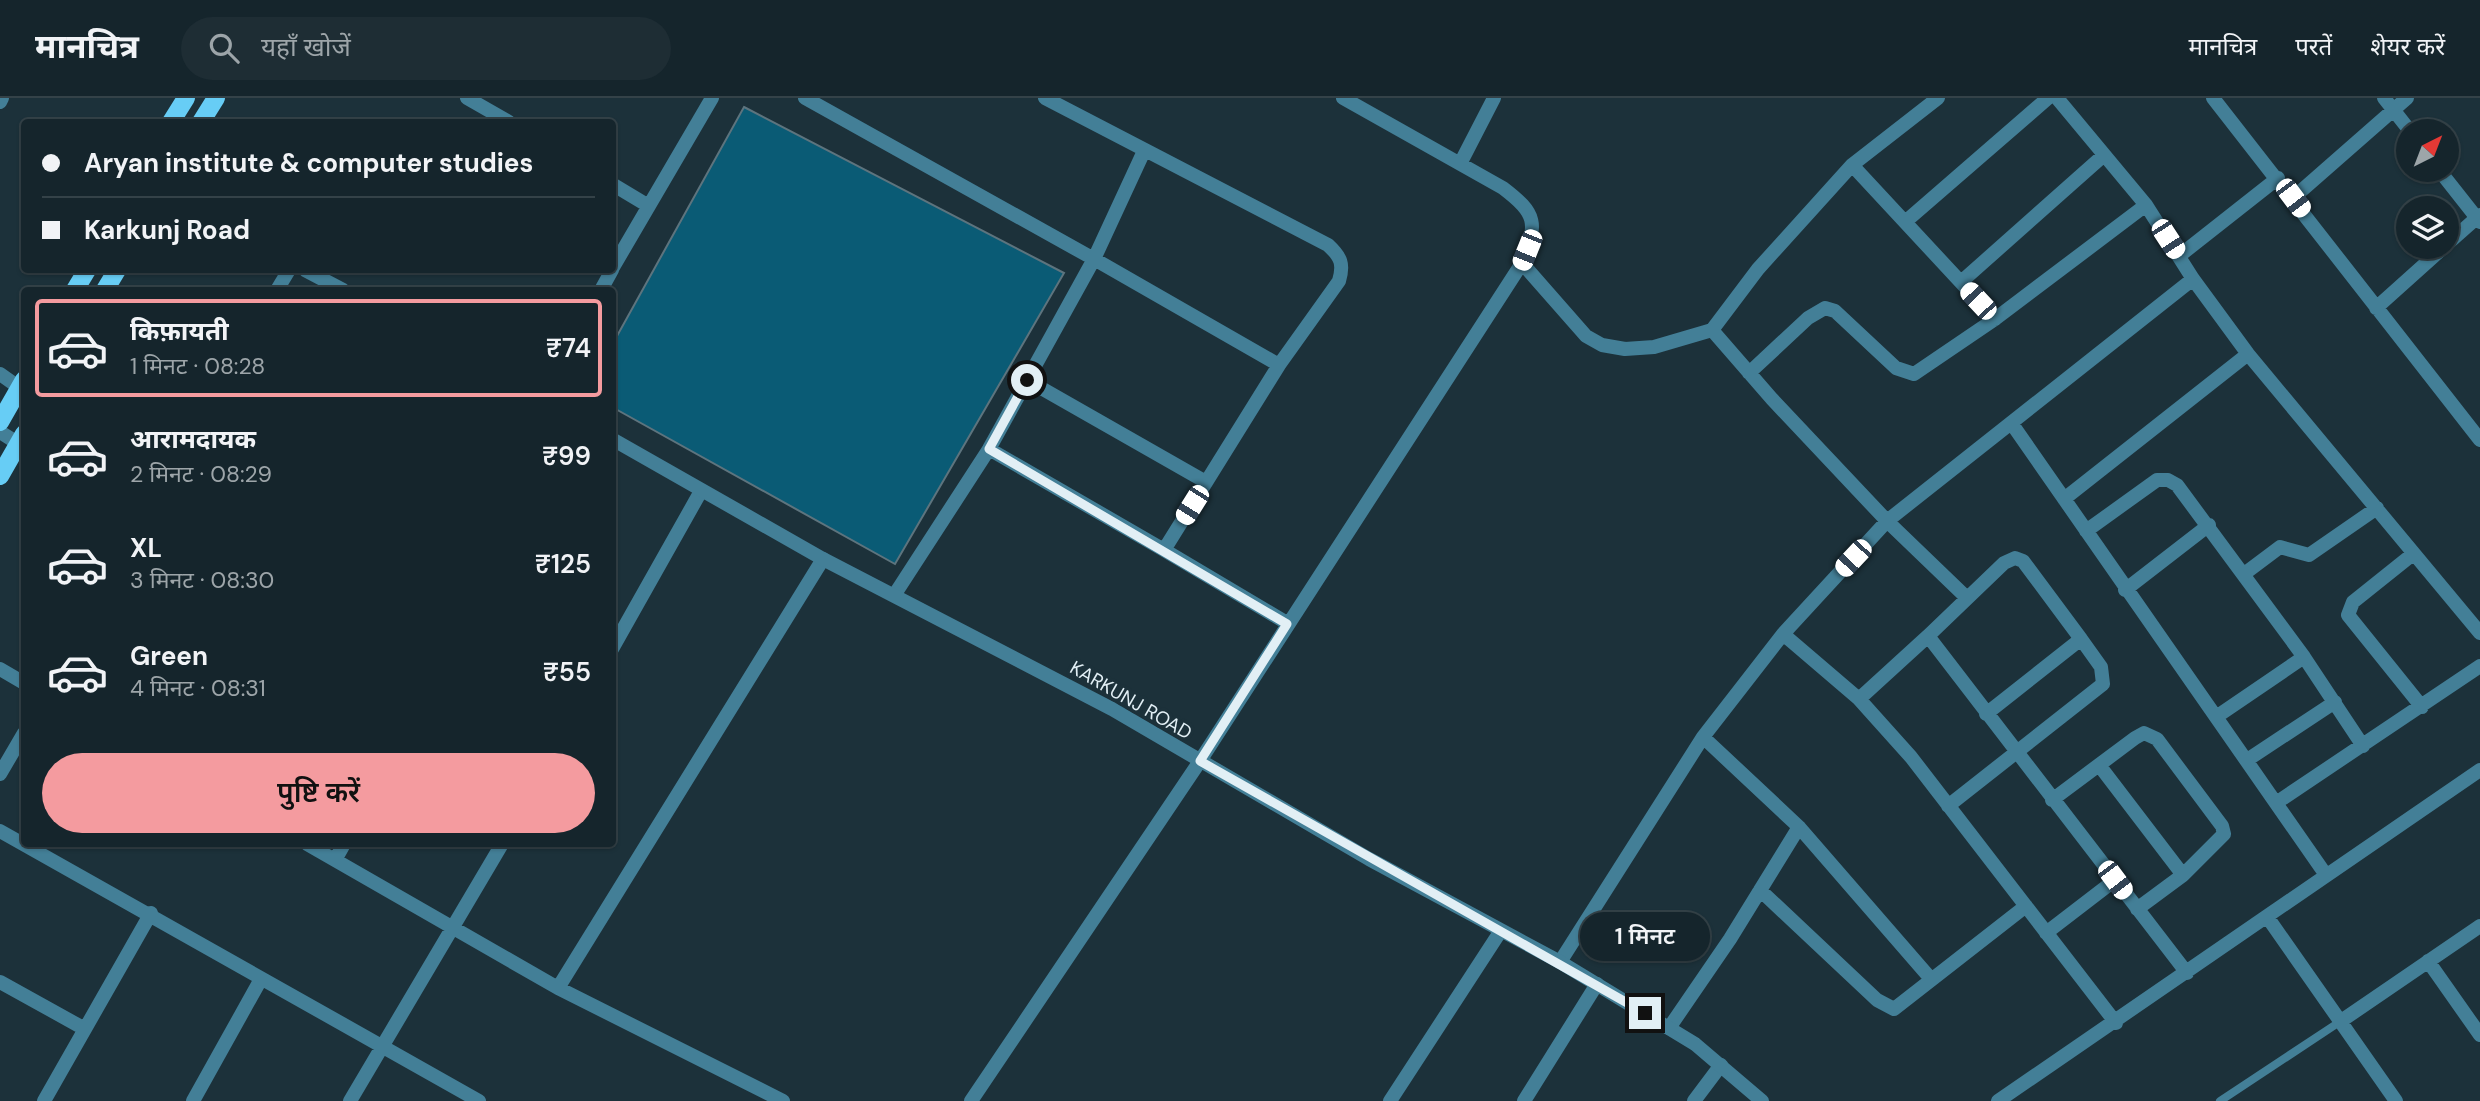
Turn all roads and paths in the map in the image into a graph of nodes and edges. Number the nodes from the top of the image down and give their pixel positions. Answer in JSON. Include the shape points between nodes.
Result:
{"nodes":[{"id":1,"x":186,"y":98,"type":"edge"},
{"id":2,"x":216,"y":98,"type":"edge"},
{"id":3,"x":467,"y":98,"type":"edge"},
{"id":4,"x":712,"y":98,"type":"edge"},
{"id":5,"x":805,"y":98,"type":"edge"},
{"id":6,"x":1045,"y":98,"type":"edge"},
{"id":7,"x":1343,"y":98,"type":"edge"},
{"id":8,"x":1494,"y":98,"type":"edge"},
{"id":9,"x":1938,"y":98,"type":"edge"},
{"id":10,"x":2048,"y":98,"type":"edge"},
{"id":11,"x":2057,"y":98,"type":"edge"},
{"id":12,"x":2213,"y":98,"type":"edge"},
{"id":13,"x":2407,"y":98,"type":"edge"},
{"id":14,"x":487,"y":103,"type":"edge"},
{"id":15,"x":2388,"y":104,"type":"edge"},
{"id":16,"x":173,"y":119,"type":"edge"},
{"id":17,"x":203,"y":119,"type":"edge"},
{"id":18,"x":506,"y":119,"type":"edge"},
{"id":19,"x":2400,"y":119,"type":"edge"},
{"id":20,"x":1144,"y":151,"type":"junction"},
{"id":21,"x":2104,"y":155,"type":"junction"},
{"id":22,"x":1461,"y":162,"type":"junction"},
{"id":23,"x":1852,"y":165,"type":"junction"},
{"id":24,"x":2278,"y":178,"type":"junction"},
{"id":25,"x":2450,"y":182,"type":"edge"},
{"id":26,"x":616,"y":186,"type":"edge"},
{"id":27,"x":2293,"y":198,"type":"junction"},
{"id":28,"x":647,"y":205,"type":"junction"},
{"id":29,"x":2146,"y":205,"type":"junction"},
{"id":30,"x":2479,"y":218,"type":"edge"},
{"id":31,"x":1905,"y":222,"type":"junction"},
{"id":32,"x":2459,"y":234,"type":"edge"},
{"id":33,"x":2179,"y":256,"type":"junction"},
{"id":34,"x":1094,"y":259,"type":"junction"},
{"id":35,"x":2431,"y":259,"type":"edge"},
{"id":36,"x":616,"y":262,"type":"edge"},
{"id":37,"x":1522,"y":263,"type":"junction"},
{"id":38,"x":310,"y":273,"type":"edge"},
{"id":39,"x":2193,"y":279,"type":"junction"},
{"id":40,"x":1961,"y":282,"type":"junction"},
{"id":41,"x":337,"y":287,"type":"edge"},
{"id":42,"x":2376,"y":308,"type":"junction"},
{"id":43,"x":1995,"y":319,"type":"junction"},
{"id":44,"x":1713,"y":330,"type":"junction"},
{"id":45,"x":2248,"y":354,"type":"junction"},
{"id":46,"x":1279,"y":365,"type":"junction"},
{"id":47,"x":1749,"y":373,"type":"junction"},
{"id":48,"x":0,"y":374,"type":"edge"},
{"id":49,"x":1027,"y":380,"type":"junction"},
{"id":50,"x":21,"y":385,"type":"edge"},
{"id":51,"x":21,"y":389,"type":"edge"},
{"id":52,"x":0,"y":422,"type":"edge"},
{"id":53,"x":2012,"y":424,"type":"junction"},
{"id":54,"x":0,"y":432,"type":"edge"},
{"id":55,"x":21,"y":439,"type":"edge"},
{"id":56,"x":2480,"y":440,"type":"edge"},
{"id":57,"x":21,"y":441,"type":"edge"},
{"id":58,"x":616,"y":441,"type":"edge"},
{"id":59,"x":989,"y":449,"type":"junction"},
{"id":60,"x":0,"y":476,"type":"edge"},
{"id":61,"x":1206,"y":482,"type":"junction"},
{"id":62,"x":701,"y":491,"type":"junction"},
{"id":63,"x":2064,"y":499,"type":"junction"},
{"id":64,"x":2377,"y":508,"type":"junction"},
{"id":65,"x":1887,"y":521,"type":"junction"},
{"id":66,"x":2209,"y":525,"type":"junction"},
{"id":67,"x":2086,"y":531,"type":"junction"},
{"id":68,"x":1164,"y":550,"type":"junction"},
{"id":69,"x":2413,"y":554,"type":"junction"},
{"id":70,"x":822,"y":559,"type":"junction"},
{"id":71,"x":2244,"y":574,"type":"junction"},
{"id":72,"x":2125,"y":590,"type":"junction"},
{"id":73,"x":895,"y":594,"type":"junction"},
{"id":74,"x":1968,"y":598,"type":"junction"},
{"id":75,"x":1287,"y":624,"type":"junction"},
{"id":76,"x":617,"y":629,"type":"edge"},
{"id":77,"x":2480,"y":633,"type":"edge"},
{"id":78,"x":1783,"y":634,"type":"junction"},
{"id":79,"x":1928,"y":635,"type":"junction"},
{"id":80,"x":2081,"y":639,"type":"junction"},
{"id":81,"x":2304,"y":657,"type":"junction"},
{"id":82,"x":2480,"y":666,"type":"edge"},
{"id":83,"x":0,"y":668,"type":"edge"},
{"id":84,"x":21,"y":680,"type":"edge"},
{"id":85,"x":1859,"y":699,"type":"junction"},
{"id":86,"x":2335,"y":702,"type":"junction"},
{"id":87,"x":2422,"y":707,"type":"junction"},
{"id":88,"x":1986,"y":714,"type":"junction"},
{"id":89,"x":2216,"y":717,"type":"junction"},
{"id":90,"x":1703,"y":737,"type":"junction"},
{"id":91,"x":21,"y":738,"type":"edge"},
{"id":92,"x":2363,"y":746,"type":"junction"},
{"id":93,"x":2015,"y":753,"type":"junction"},
{"id":94,"x":2247,"y":760,"type":"junction"},
{"id":95,"x":1200,"y":761,"type":"junction"},
{"id":96,"x":2099,"y":765,"type":"junction"},
{"id":97,"x":2480,"y":771,"type":"edge"},
{"id":98,"x":0,"y":774,"type":"edge"},
{"id":99,"x":2052,"y":800,"type":"junction"},
{"id":100,"x":2276,"y":803,"type":"junction"},
{"id":101,"x":1948,"y":806,"type":"junction"},
{"id":102,"x":1799,"y":827,"type":"junction"},
{"id":103,"x":0,"y":831,"type":"edge"},
{"id":104,"x":21,"y":842,"type":"edge"},
{"id":105,"x":29,"y":847,"type":"edge"},
{"id":106,"x":312,"y":847,"type":"edge"},
{"id":107,"x":342,"y":847,"type":"edge"},
{"id":108,"x":500,"y":847,"type":"edge"},
{"id":109,"x":335,"y":860,"type":"junction"},
{"id":110,"x":2183,"y":875,"type":"junction"},
{"id":111,"x":2326,"y":875,"type":"junction"},
{"id":112,"x":2115,"y":880,"type":"junction"},
{"id":113,"x":1760,"y":890,"type":"junction"},
{"id":114,"x":2025,"y":906,"type":"junction"},
{"id":115,"x":2137,"y":909,"type":"junction"},
{"id":116,"x":151,"y":913,"type":"junction"},
{"id":117,"x":2268,"y":918,"type":"junction"},
{"id":118,"x":2480,"y":926,"type":"edge"},
{"id":119,"x":454,"y":928,"type":"junction"},
{"id":120,"x":1500,"y":932,"type":"junction"},
{"id":121,"x":2046,"y":933,"type":"junction"},
{"id":122,"x":2428,"y":961,"type":"junction"},
{"id":123,"x":1560,"y":962,"type":"junction"},
{"id":124,"x":2187,"y":973,"type":"junction"},
{"id":125,"x":261,"y":979,"type":"junction"},
{"id":126,"x":1931,"y":979,"type":"junction"},
{"id":127,"x":0,"y":982,"type":"edge"},
{"id":128,"x":1597,"y":984,"type":"junction"},
{"id":129,"x":558,"y":988,"type":"junction"},
{"id":130,"x":2341,"y":1021,"type":"junction"},
{"id":131,"x":2116,"y":1023,"type":"junction"},
{"id":132,"x":1669,"y":1028,"type":"junction"},
{"id":133,"x":85,"y":1029,"type":"junction"},
{"id":134,"x":2480,"y":1035,"type":"edge"},
{"id":135,"x":381,"y":1047,"type":"junction"},
{"id":136,"x":1721,"y":1065,"type":"junction"},
{"id":137,"x":2003,"y":1100,"type":"edge"},
{"id":138,"x":44,"y":1101,"type":"edge"},
{"id":139,"x":193,"y":1101,"type":"edge"},
{"id":140,"x":350,"y":1101,"type":"edge"},
{"id":141,"x":479,"y":1101,"type":"edge"},
{"id":142,"x":783,"y":1101,"type":"edge"},
{"id":143,"x":971,"y":1101,"type":"edge"},
{"id":144,"x":1390,"y":1101,"type":"edge"},
{"id":145,"x":1524,"y":1101,"type":"edge"},
{"id":146,"x":1694,"y":1101,"type":"edge"},
{"id":147,"x":1762,"y":1101,"type":"edge"},
{"id":148,"x":2220,"y":1101,"type":"edge"},
{"id":149,"x":2396,"y":1101,"type":"edge"}],
"edges":[{"from":1,"to":16,"type":"main road"},
{"from":2,"to":17,"type":"main road"},
{"from":3,"to":14,"type":"street"},
{"from":4,"to":28,"type":"street"},
{"from":5,"to":34,"type":"street"},
{"from":6,"to":20,"type":"street"},
{"from":7,"to":22,"type":"street"},
{"from":8,"to":22,"type":"street"},
{"from":9,"to":23,"type":"street"},
{"from":10,"to":31,"type":"street"},
{"from":11,"to":21,"type":"street"},
{"from":12,"to":24,"type":"street"},
{"from":13,"to":15,"type":"street"},
{"from":14,"to":18,"type":"street"},
{"from":15,"to":19,"type":"street"},
{"from":15,"to":27,"type":"street"},
{"from":20,"to":34,"type":"street"},
{"from":20,"to":46,"type":"street","via":[[1328,245],[1340,256],[1339,281]]},
{"from":21,"to":29,"type":"street"},
{"from":21,"to":40,"type":"street"},
{"from":22,"to":37,"type":"street","via":[[1524,204],[1534,220]]},
{"from":23,"to":31,"type":"street"},
{"from":23,"to":44,"type":"street","via":[[1758,269]]},
{"from":24,"to":27,"type":"street"},
{"from":24,"to":33,"type":"street"},
{"from":25,"to":30,"type":"street"},
{"from":26,"to":28,"type":"street"},
{"from":27,"to":42,"type":"street"},
{"from":28,"to":36,"type":"street"},
{"from":29,"to":33,"type":"street"},
{"from":29,"to":43,"type":"street"},
{"from":30,"to":32,"type":"street"},
{"from":31,"to":40,"type":"street"},
{"from":33,"to":39,"type":"street"},
{"from":34,"to":46,"type":"street"},
{"from":34,"to":49,"type":"street"},
{"from":35,"to":42,"type":"street"},
{"from":37,"to":44,"type":"street","via":[[1586,336],[1602,345],[1654,347]]},
{"from":37,"to":75,"type":"street"},
{"from":38,"to":41,"type":"street"},
{"from":39,"to":45,"type":"street"},
{"from":39,"to":53,"type":"street"},
{"from":40,"to":43,"type":"street"},
{"from":42,"to":56,"type":"street"},
{"from":43,"to":47,"type":"street","via":[[1922,370],[1907,374],[1835,311],[1825,308]]},
{"from":44,"to":47,"type":"street"},
{"from":45,"to":63,"type":"street"},
{"from":45,"to":64,"type":"street"},
{"from":46,"to":61,"type":"street"},
{"from":47,"to":65,"type":"street"},
{"from":48,"to":50,"type":"street"},
{"from":49,"to":59,"type":"street"},
{"from":49,"to":61,"type":"street"},
{"from":51,"to":52,"type":"main road"},
{"from":53,"to":63,"type":"street"},
{"from":53,"to":65,"type":"street"},
{"from":54,"to":55,"type":"street"},
{"from":57,"to":60,"type":"main road"},
{"from":58,"to":62,"type":"street","name":"KARKUNJ ROAD"},
{"from":59,"to":68,"type":"street"},
{"from":59,"to":73,"type":"street"},
{"from":61,"to":68,"type":"street"},
{"from":62,"to":70,"type":"street","name":"KARKUNJ ROAD"},
{"from":62,"to":76,"type":"street"},
{"from":63,"to":67,"type":"street"},
{"from":64,"to":69,"type":"street"},
{"from":64,"to":71,"type":"street","via":[[2309,555],[2280,547]]},
{"from":65,"to":74,"type":"street"},
{"from":65,"to":78,"type":"street"},
{"from":66,"to":67,"type":"street","via":[[2177,485],[2157,480]]},
{"from":66,"to":71,"type":"street"},
{"from":66,"to":72,"type":"street"},
{"from":67,"to":72,"type":"street"},
{"from":68,"to":75,"type":"street"},
{"from":69,"to":77,"type":"street"},
{"from":69,"to":87,"type":"street","via":[[2353,601],[2348,615]]},
{"from":70,"to":73,"type":"street","name":"KARKUNJ ROAD"},
{"from":70,"to":129,"type":"street"},
{"from":71,"to":81,"type":"street"},
{"from":72,"to":89,"type":"street"},
{"from":73,"to":95,"type":"street","name":"KARKUNJ ROAD"},
{"from":74,"to":79,"type":"street"},
{"from":74,"to":80,"type":"street","via":[[2015,558],[2023,561]]},
{"from":75,"to":95,"type":"street"},
{"from":78,"to":85,"type":"street"},
{"from":78,"to":90,"type":"street"},
{"from":79,"to":85,"type":"street"},
{"from":79,"to":88,"type":"street"},
{"from":80,"to":88,"type":"street"},
{"from":80,"to":93,"type":"street","via":[[2101,667],[2103,684]]},
{"from":81,"to":86,"type":"street"},
{"from":81,"to":89,"type":"street"},
{"from":82,"to":87,"type":"street"},
{"from":83,"to":84,"type":"street"},
{"from":85,"to":101,"type":"street"},
{"from":86,"to":92,"type":"street"},
{"from":86,"to":94,"type":"street"},
{"from":87,"to":92,"type":"street"},
{"from":88,"to":93,"type":"street"},
{"from":89,"to":94,"type":"street"},
{"from":90,"to":102,"type":"street"},
{"from":90,"to":123,"type":"street"},
{"from":91,"to":98,"type":"street"},
{"from":92,"to":100,"type":"street"},
{"from":93,"to":99,"type":"street"},
{"from":93,"to":101,"type":"street"},
{"from":94,"to":100,"type":"street"},
{"from":95,"to":120,"type":"street","name":"KARKUNJ ROAD"},
{"from":95,"to":143,"type":"street"},
{"from":96,"to":99,"type":"street"},
{"from":96,"to":110,"type":"street"},
{"from":96,"to":110,"type":"street","via":[[2144,733],[2157,739],[2224,834]]},
{"from":97,"to":111,"type":"street"},
{"from":99,"to":112,"type":"street"},
{"from":100,"to":111,"type":"street"},
{"from":101,"to":114,"type":"street"},
{"from":102,"to":113,"type":"street"},
{"from":102,"to":126,"type":"street"},
{"from":103,"to":104,"type":"street"},
{"from":105,"to":116,"type":"street"},
{"from":106,"to":109,"type":"street"},
{"from":107,"to":109,"type":"street"},
{"from":108,"to":119,"type":"street"},
{"from":109,"to":119,"type":"street"},
{"from":110,"to":115,"type":"street"},
{"from":111,"to":117,"type":"street"},
{"from":112,"to":115,"type":"street"},
{"from":112,"to":121,"type":"street"},
{"from":113,"to":126,"type":"street","via":[[1888,1008],[1905,1002]]},
{"from":113,"to":132,"type":"street"},
{"from":114,"to":121,"type":"street"},
{"from":114,"to":126,"type":"street"},
{"from":115,"to":124,"type":"street"},
{"from":116,"to":125,"type":"street"},
{"from":116,"to":133,"type":"street"},
{"from":117,"to":124,"type":"street"},
{"from":117,"to":130,"type":"street"},
{"from":118,"to":122,"type":"street"},
{"from":119,"to":129,"type":"street"},
{"from":119,"to":135,"type":"street"},
{"from":120,"to":123,"type":"street","name":"KARKUNJ ROAD"},
{"from":120,"to":144,"type":"street"},
{"from":121,"to":131,"type":"street"},
{"from":122,"to":130,"type":"street"},
{"from":122,"to":134,"type":"street"},
{"from":123,"to":128,"type":"street","name":"KARKUNJ ROAD"},
{"from":124,"to":131,"type":"street"},
{"from":125,"to":135,"type":"street"},
{"from":125,"to":139,"type":"street"},
{"from":127,"to":133,"type":"street"},
{"from":128,"to":132,"type":"street","name":"KARKUNJ ROAD"},
{"from":128,"to":145,"type":"street"},
{"from":129,"to":142,"type":"street"},
{"from":130,"to":148,"type":"lane"},
{"from":130,"to":149,"type":"street"},
{"from":131,"to":137,"type":"street"},
{"from":132,"to":136,"type":"street","name":"KARKUNJ ROAD"},
{"from":133,"to":138,"type":"street"},
{"from":135,"to":140,"type":"street"},
{"from":135,"to":141,"type":"street"},
{"from":136,"to":146,"type":"street"},
{"from":136,"to":147,"type":"street","name":"KARKUNJ ROAD"}]}
